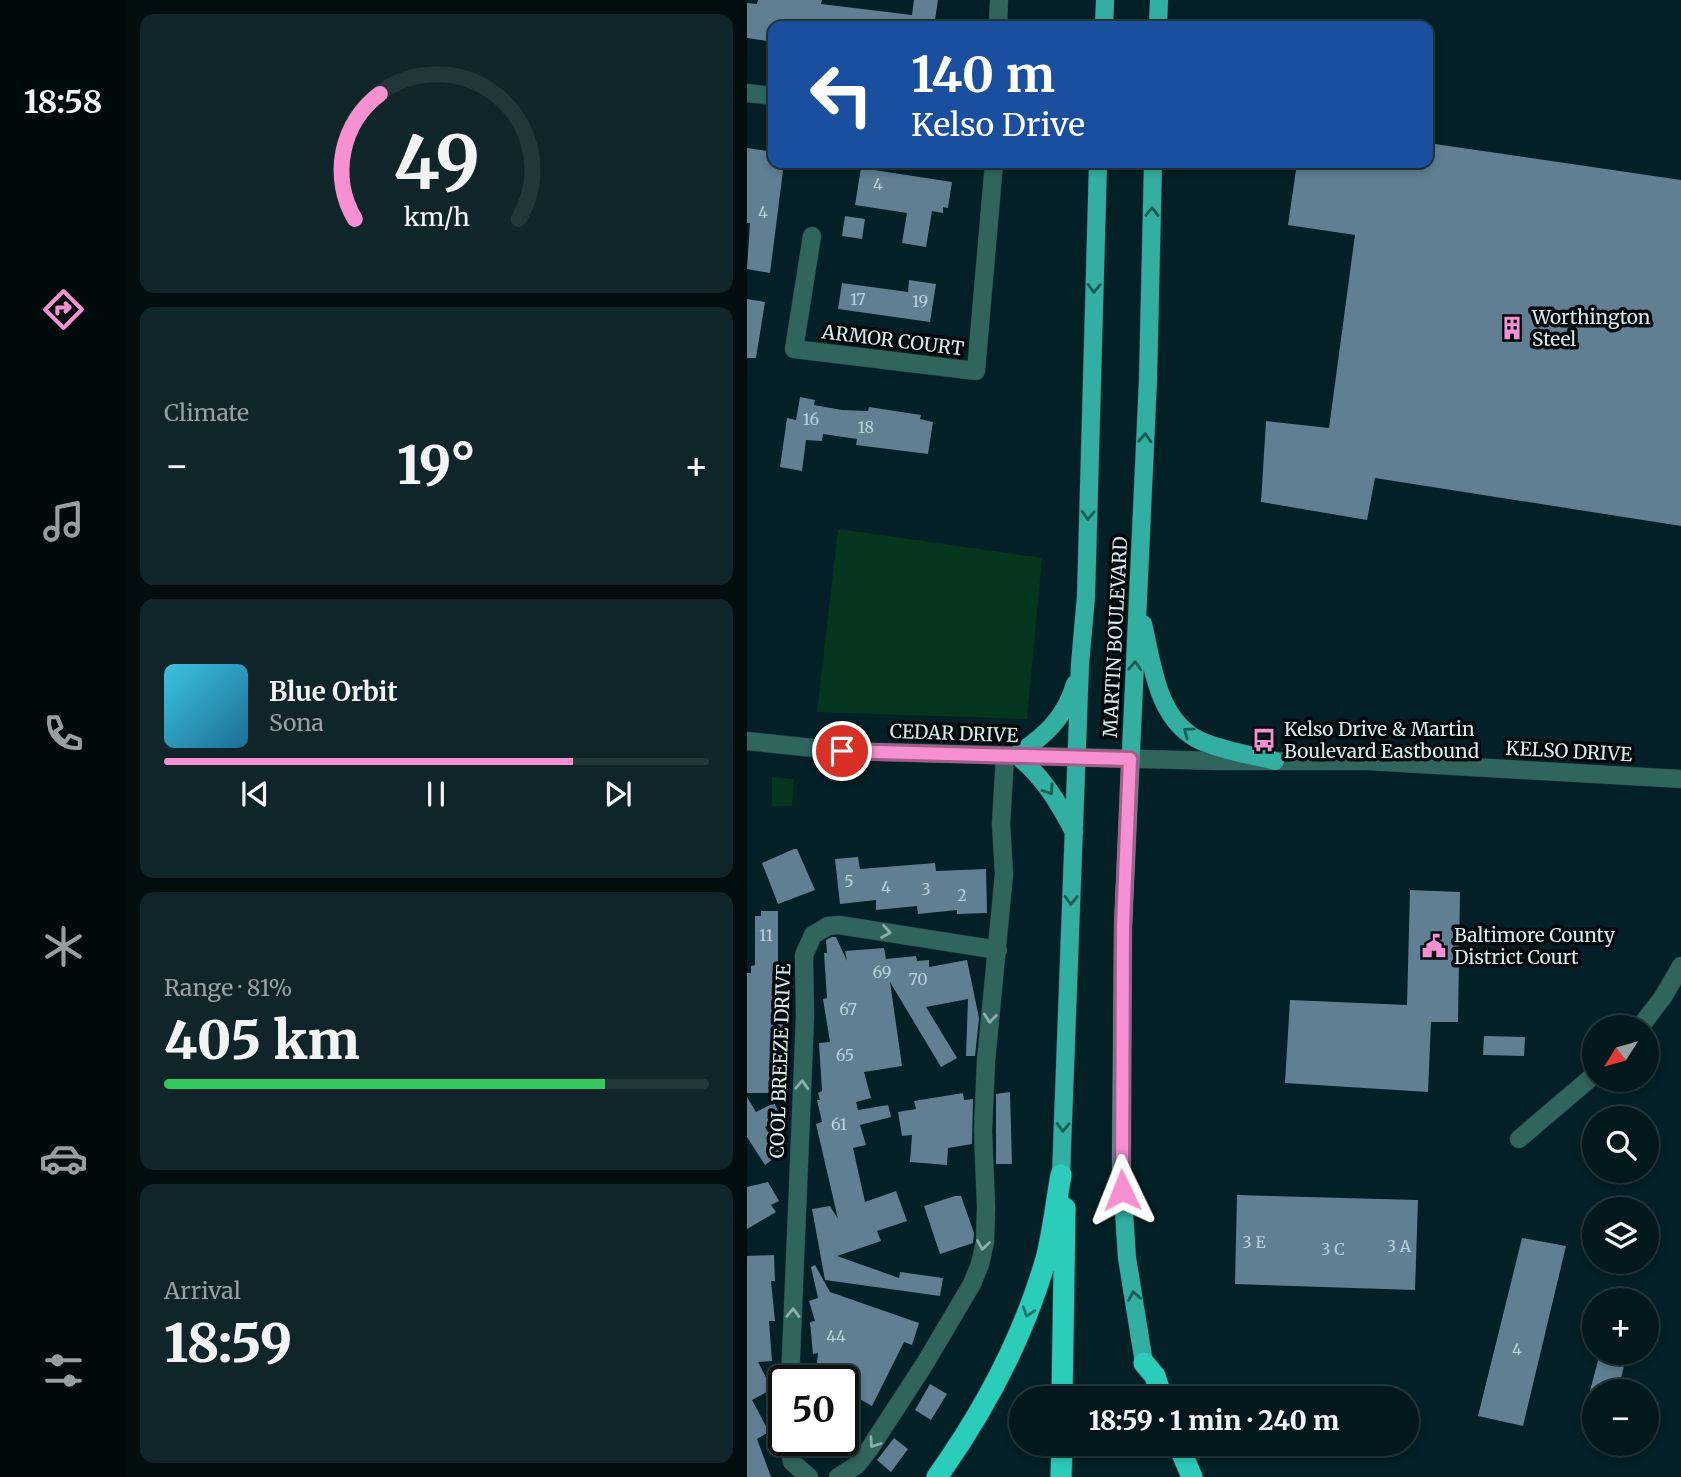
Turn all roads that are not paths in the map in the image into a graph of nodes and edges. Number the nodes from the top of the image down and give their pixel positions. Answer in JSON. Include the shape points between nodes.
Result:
{"nodes":[{"id":1,"x":999,"y":0,"type":"edge"},
{"id":2,"x":1105,"y":0,"type":"edge"},
{"id":3,"x":1159,"y":0,"type":"edge"},
{"id":4,"x":998,"y":21,"type":"edge"},
{"id":5,"x":1104,"y":21,"type":"edge"},
{"id":6,"x":1158,"y":21,"type":"edge"},
{"id":7,"x":747,"y":93,"type":"edge"},
{"id":8,"x":768,"y":95,"type":"edge"},
{"id":9,"x":994,"y":168,"type":"edge"},
{"id":10,"x":1098,"y":168,"type":"edge"},
{"id":11,"x":1153,"y":168,"type":"edge"},
{"id":12,"x":812,"y":236,"type":"dead end"},
{"id":13,"x":1138,"y":604,"type":"junction"},
{"id":14,"x":1080,"y":664,"type":"junction"},
{"id":15,"x":747,"y":741,"type":"edge"},
{"id":16,"x":1010,"y":756,"type":"junction"},
{"id":17,"x":1077,"y":758,"type":"junction"},
{"id":18,"x":1130,"y":759,"type":"junction"},
{"id":19,"x":1275,"y":761,"type":"junction"},
{"id":20,"x":1681,"y":779,"type":"edge"},
{"id":21,"x":1074,"y":832,"type":"junction"},
{"id":22,"x":998,"y":950,"type":"junction"},
{"id":23,"x":1681,"y":966,"type":"edge"},
{"id":24,"x":1649,"y":1015,"type":"edge"},
{"id":25,"x":1582,"y":1085,"type":"edge"},
{"id":26,"x":1519,"y":1139,"type":"dead end"},
{"id":27,"x":1061,"y":1175,"type":"junction"},
{"id":28,"x":1144,"y":1363,"type":"junction"},
{"id":29,"x":791,"y":1365,"type":"edge"},
{"id":30,"x":1063,"y":1386,"type":"edge"},
{"id":31,"x":1149,"y":1386,"type":"edge"},
{"id":32,"x":1158,"y":1386,"type":"edge"},
{"id":33,"x":791,"y":1456,"type":"edge"},
{"id":34,"x":1061,"y":1456,"type":"edge"},
{"id":35,"x":1170,"y":1456,"type":"edge"},
{"id":36,"x":1183,"y":1456,"type":"edge"},
{"id":37,"x":808,"y":1477,"type":"edge"},
{"id":38,"x":837,"y":1477,"type":"edge"},
{"id":39,"x":937,"y":1477,"type":"edge"},
{"id":40,"x":1061,"y":1477,"type":"edge"},
{"id":41,"x":1178,"y":1477,"type":"edge"},
{"id":42,"x":1192,"y":1477,"type":"edge"}],
"edges":[{"from":1,"to":4,"type":"street"},
{"from":2,"to":5,"type":"main road"},
{"from":3,"to":6,"type":"main road"},
{"from":7,"to":8,"type":"street"},
{"from":9,"to":12,"type":"street","name":"ARMOR COURT","via":[[976,372],[794,349]]},
{"from":10,"to":14,"type":"main road","name":"MARTIN BOULEVARD","one_way":true,"via":[[1086,596]]},
{"from":13,"to":11,"type":"main road","name":"MARTIN BOULEVARD","one_way":true},
{"from":18,"to":13,"type":"main road","name":"MARTIN BOULEVARD","one_way":true},
{"from":19,"to":13,"type":"main road","one_way":true,"via":[[1204,742],[1176,723],[1159,689]]},
{"from":14,"to":16,"type":"main road","via":[[1070,699],[1051,730]]},
{"from":14,"to":17,"type":"main road","name":"MARTIN BOULEVARD"},
{"from":15,"to":16,"type":"street","name":"CEDAR DRIVE","via":[[842,751]]},
{"from":16,"to":17,"type":"street","name":"CEDAR DRIVE"},
{"from":16,"to":21,"type":"main road","one_way":true,"via":[[1035,769]]},
{"from":16,"to":22,"type":"street","via":[[1001,824],[1004,874]]},
{"from":17,"to":18,"type":"street","name":"KELSO DRIVE"},
{"from":17,"to":21,"type":"main road","name":"MARTIN BOULEVARD"},
{"from":18,"to":19,"type":"street","name":"KELSO DRIVE"},
{"from":28,"to":18,"type":"main road","name":"MARTIN BOULEVARD","one_way":true,"via":[[1127,1258],[1121,1167]]},
{"from":19,"to":20,"type":"street","name":"KELSO DRIVE","via":[[1428,764]]},
{"from":21,"to":27,"type":"main road","name":"MARTIN BOULEVARD","one_way":true},
{"from":29,"to":22,"type":"street","name":"COOL BREEZE DRIVE","one_way":true,"via":[[804,955],[809,940],[820,930],[839,925]]},
{"from":22,"to":38,"type":"street","one_way":true,"via":[[986,1061],[986,1207],[980,1265],[924,1365],[870,1448],[857,1465]]},
{"from":23,"to":24,"type":"street"},
{"from":25,"to":26,"type":"street"},
{"from":27,"to":30,"type":"highway","via":[[1065,1215]]},
{"from":27,"to":39,"type":"highway","one_way":true,"via":[[1046,1256],[1016,1347]]},
{"from":28,"to":31,"type":"highway"},
{"from":28,"to":32,"type":"highway"},
{"from":33,"to":37,"type":"street"},
{"from":34,"to":40,"type":"highway"},
{"from":35,"to":41,"type":"highway"},
{"from":36,"to":42,"type":"highway"}]}
